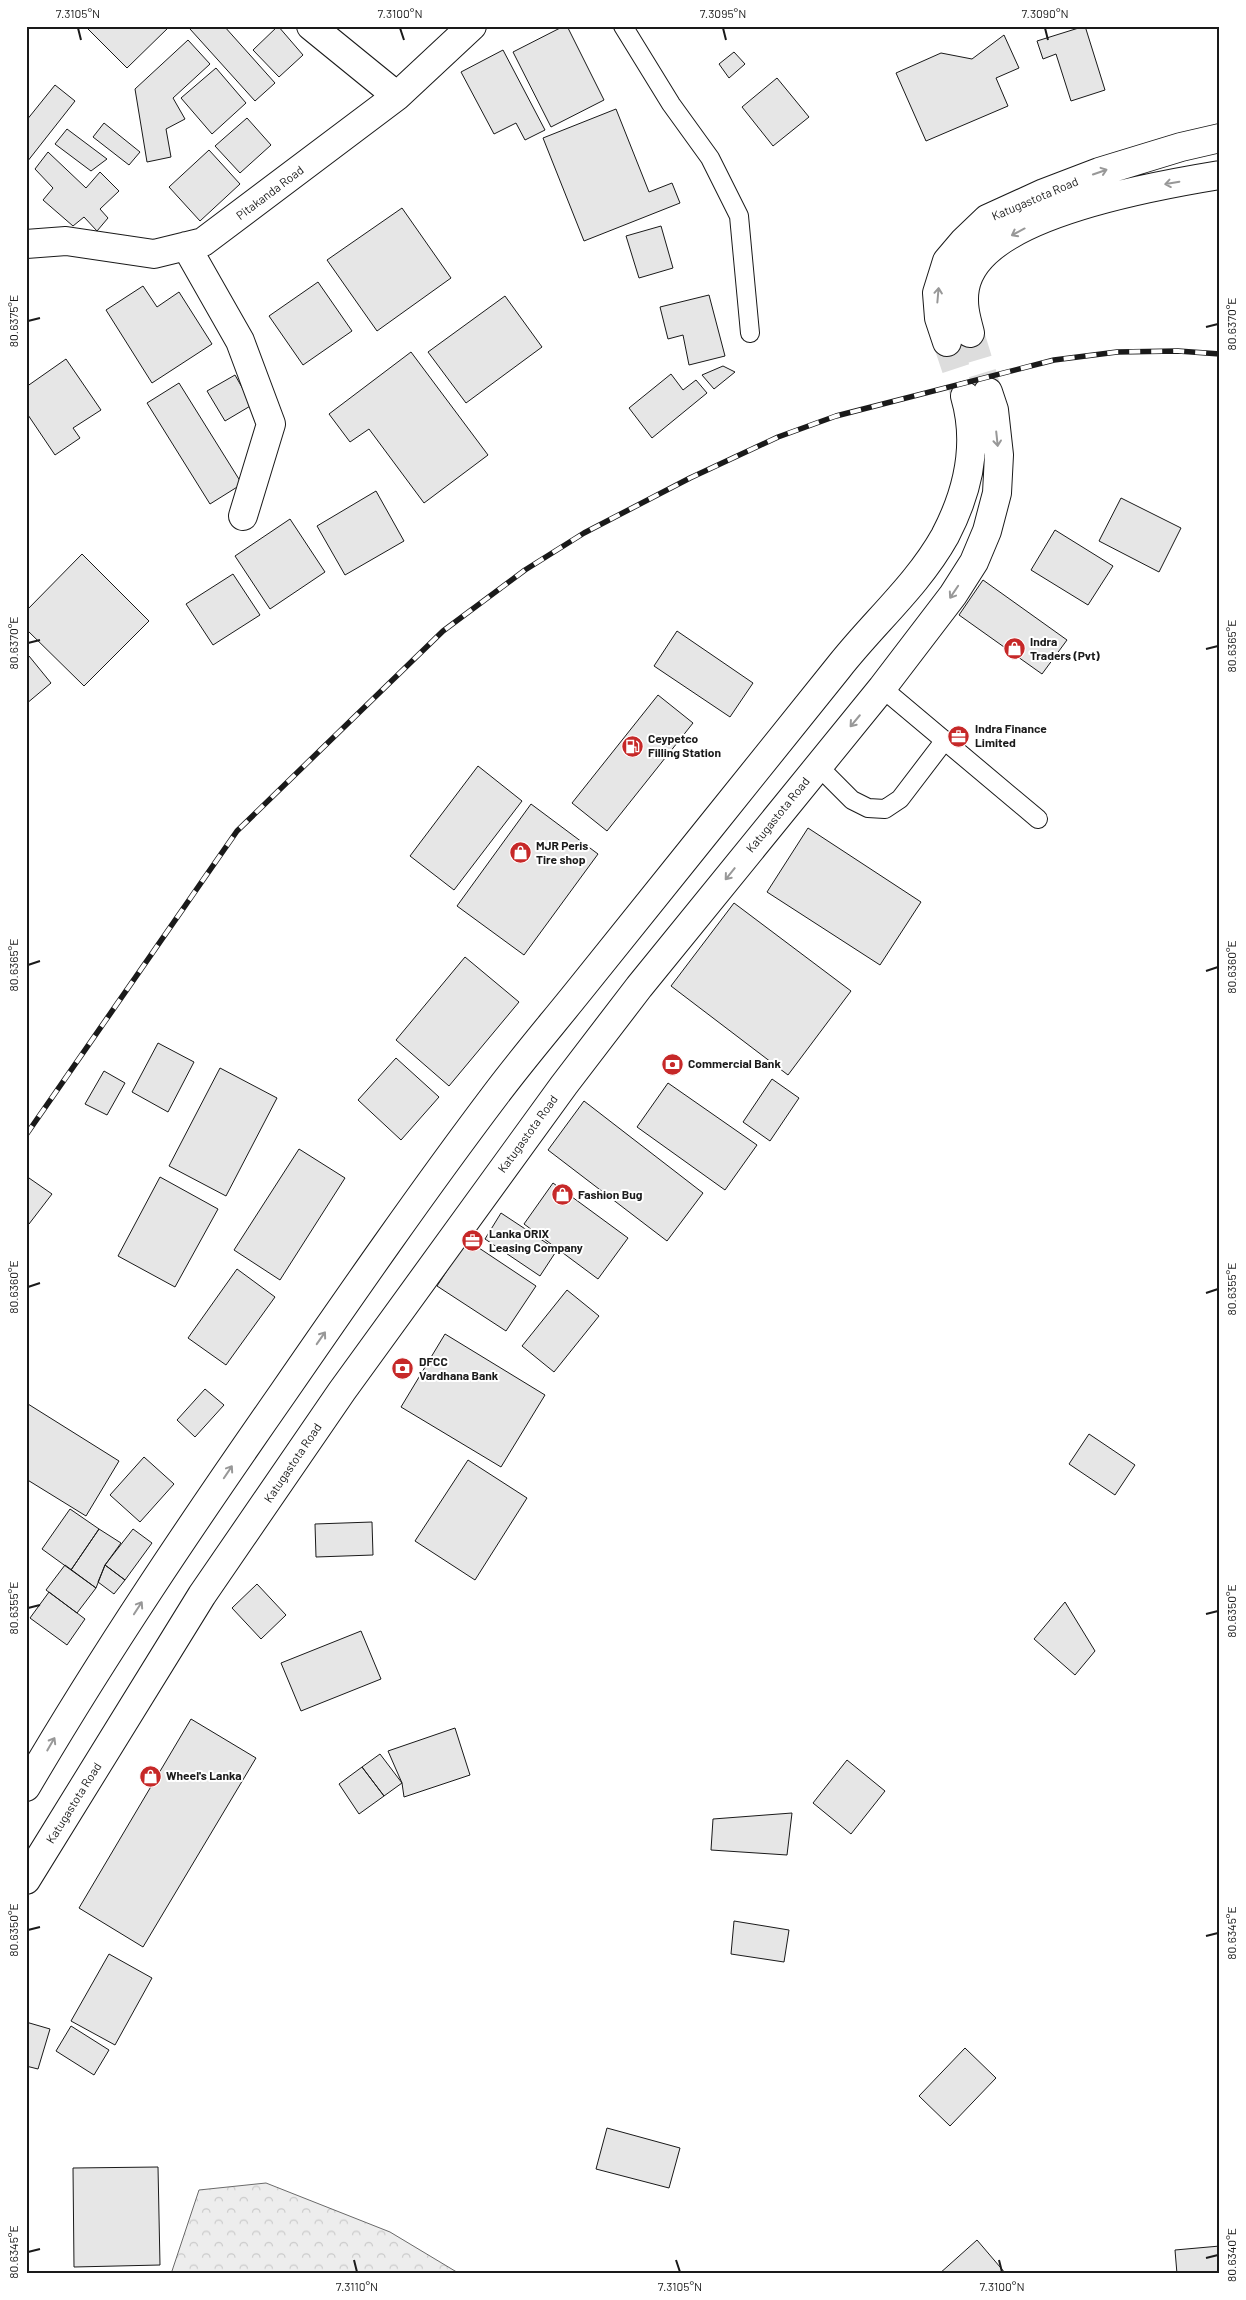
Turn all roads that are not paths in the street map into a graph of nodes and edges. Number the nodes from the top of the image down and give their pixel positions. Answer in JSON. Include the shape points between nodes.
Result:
{"nodes":[{"id":1,"x":310,"y":26,"type":"edge"},
{"id":2,"x":472,"y":26,"type":"edge"},
{"id":3,"x":623,"y":26,"type":"edge"},
{"id":4,"x":398,"y":96,"type":"junction"},
{"id":5,"x":1220,"y":138,"type":"edge"},
{"id":6,"x":1220,"y":175,"type":"edge"},
{"id":7,"x":26,"y":244,"type":"edge"},
{"id":8,"x":186,"y":246,"type":"junction"},
{"id":9,"x":750,"y":334,"type":"dead end"},
{"id":10,"x":243,"y":516,"type":"dead end"},
{"id":11,"x":882,"y":688,"type":"junction"},
{"id":12,"x":944,"y":740,"type":"junction"},
{"id":13,"x":818,"y":766,"type":"junction"},
{"id":14,"x":1038,"y":819,"type":"dead end"},
{"id":15,"x":26,"y":1786,"type":"edge"},
{"id":16,"x":26,"y":1880,"type":"edge"}],
"edges":[{"from":1,"to":4,"type":"main road"},
{"from":2,"to":4,"type":"main road","name":"Pitakanda Road"},
{"from":3,"to":9,"type":"lane","via":[[671,104],[710,158],[739,216]]},
{"from":4,"to":8,"type":"main road","name":"Pitakanda Road","via":[[203,242]]},
{"from":6,"to":5,"type":"main road","name":"Katugastota Road","one_way":true,"via":[[1095,200],[1062,211],[999,242],[977,262],[965,286],[959,337],[938,318],[937,293],[947,261],[988,219],[1099,172]]},
{"from":7,"to":8,"type":"main road","name":"Pitakanda Road","via":[[66,241],[154,254]]},
{"from":8,"to":10,"type":"main road","via":[[240,342],[271,424]]},
{"from":11,"to":12,"type":"lane"},
{"from":11,"to":13,"type":"main road","name":"Katugastota Road","one_way":true},
{"from":15,"to":11,"type":"main road","name":"Katugastota Road","one_way":true,"via":[[71,1711],[235,1461],[497,1092],[851,652],[922,573],[945,536],[968,476],[971,417],[976,394],[994,410],[999,455],[996,493],[987,531],[974,562],[953,594]]},
{"from":12,"to":13,"type":"lane","via":[[900,799],[884,809],[868,808],[852,800]]},
{"from":12,"to":14,"type":"lane"},
{"from":13,"to":16,"type":"main road","name":"Katugastota Road","one_way":true,"via":[[564,1085],[342,1391],[202,1595]]}]}
